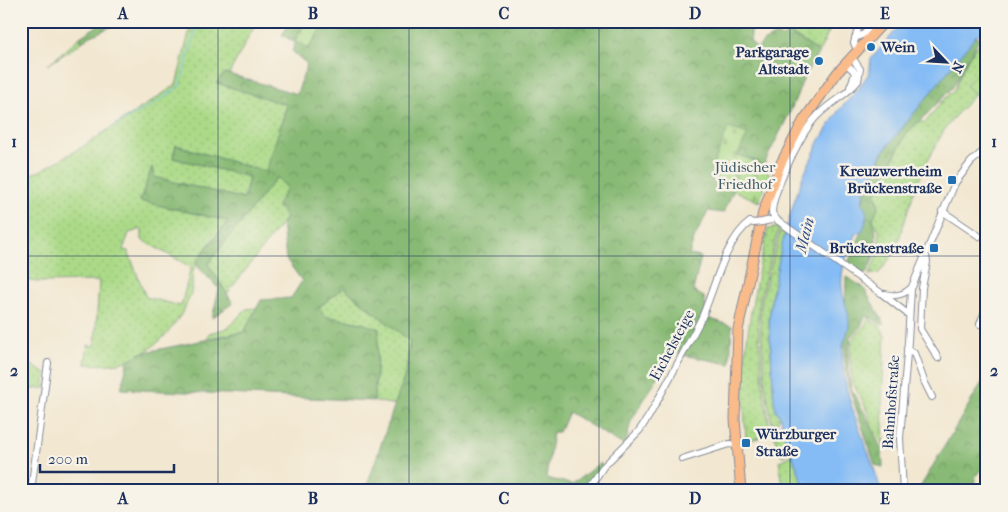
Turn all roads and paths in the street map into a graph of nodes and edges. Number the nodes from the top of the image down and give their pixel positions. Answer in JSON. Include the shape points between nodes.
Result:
{"nodes":[{"id":1,"x":860,"y":21,"type":"edge"},
{"id":2,"x":874,"y":21,"type":"edge"},
{"id":3,"x":885,"y":21,"type":"edge"},
{"id":4,"x":855,"y":38,"type":"junction"},
{"id":5,"x":851,"y":56,"type":"junction"},
{"id":6,"x":986,"y":150,"type":"edge"},
{"id":7,"x":942,"y":211,"type":"junction"},
{"id":8,"x":774,"y":219,"type":"junction"},
{"id":9,"x":756,"y":226,"type":"junction"},
{"id":10,"x":978,"y":236,"type":"dead end"},
{"id":11,"x":925,"y":255,"type":"junction"},
{"id":12,"x":911,"y":289,"type":"junction"},
{"id":13,"x":880,"y":293,"type":"junction"},
{"id":14,"x":987,"y":306,"type":"edge"},
{"id":15,"x":909,"y":315,"type":"junction"},
{"id":16,"x":980,"y":324,"type":"dead end"},
{"id":17,"x":908,"y":349,"type":"junction"},
{"id":18,"x":938,"y":358,"type":"dead end"},
{"id":19,"x":48,"y":363,"type":"dead end"},
{"id":20,"x":932,"y":397,"type":"dead end"},
{"id":21,"x":737,"y":445,"type":"junction"},
{"id":22,"x":682,"y":459,"type":"dead end"},
{"id":23,"x":593,"y":488,"type":"edge"},
{"id":24,"x":31,"y":491,"type":"edge"},
{"id":25,"x":587,"y":491,"type":"edge"},
{"id":26,"x":741,"y":491,"type":"edge"},
{"id":27,"x":902,"y":491,"type":"edge"}],
"edges":[{"from":1,"to":4,"type":"street"},
{"from":2,"to":4,"type":"street","via":[[864,34]]},
{"from":3,"to":5,"type":"main road"},
{"from":4,"to":5,"type":"street"},
{"from":5,"to":8,"type":"street","via":[[858,65],[858,81],[817,115],[800,141],[774,201]]},
{"from":5,"to":9,"type":"main road","via":[[813,107],[788,148]]},
{"from":6,"to":7,"type":"street","via":[[961,173]]},
{"from":7,"to":10,"type":"street"},
{"from":7,"to":11,"type":"street"},
{"from":8,"to":9,"type":"street","bridge":true},
{"from":8,"to":13,"type":"street"},
{"from":9,"to":21,"type":"main road","via":[[738,330]]},
{"from":9,"to":23,"type":"street","name":"Eichelsteige","via":[[750,222],[740,231],[702,316],[649,416],[639,431],[603,467]]},
{"from":11,"to":12,"type":"street"},
{"from":11,"to":18,"type":"street","via":[[920,329]]},
{"from":12,"to":13,"type":"street","via":[[898,295]]},
{"from":12,"to":15,"type":"street","name":"Bahnhofstraße"},
{"from":13,"to":15,"type":"street"},
{"from":14,"to":16,"type":"street"},
{"from":15,"to":17,"type":"street","name":"Bahnhofstraße"},
{"from":17,"to":20,"type":"street","via":[[914,353]]},
{"from":17,"to":27,"type":"street","name":"Bahnhofstraße","via":[[900,438]]},
{"from":19,"to":24,"type":"street"},
{"from":21,"to":22,"type":"street","via":[[729,444]]},
{"from":21,"to":26,"type":"main road"},
{"from":23,"to":25,"type":"street","name":"Eichelsteige"}]}
